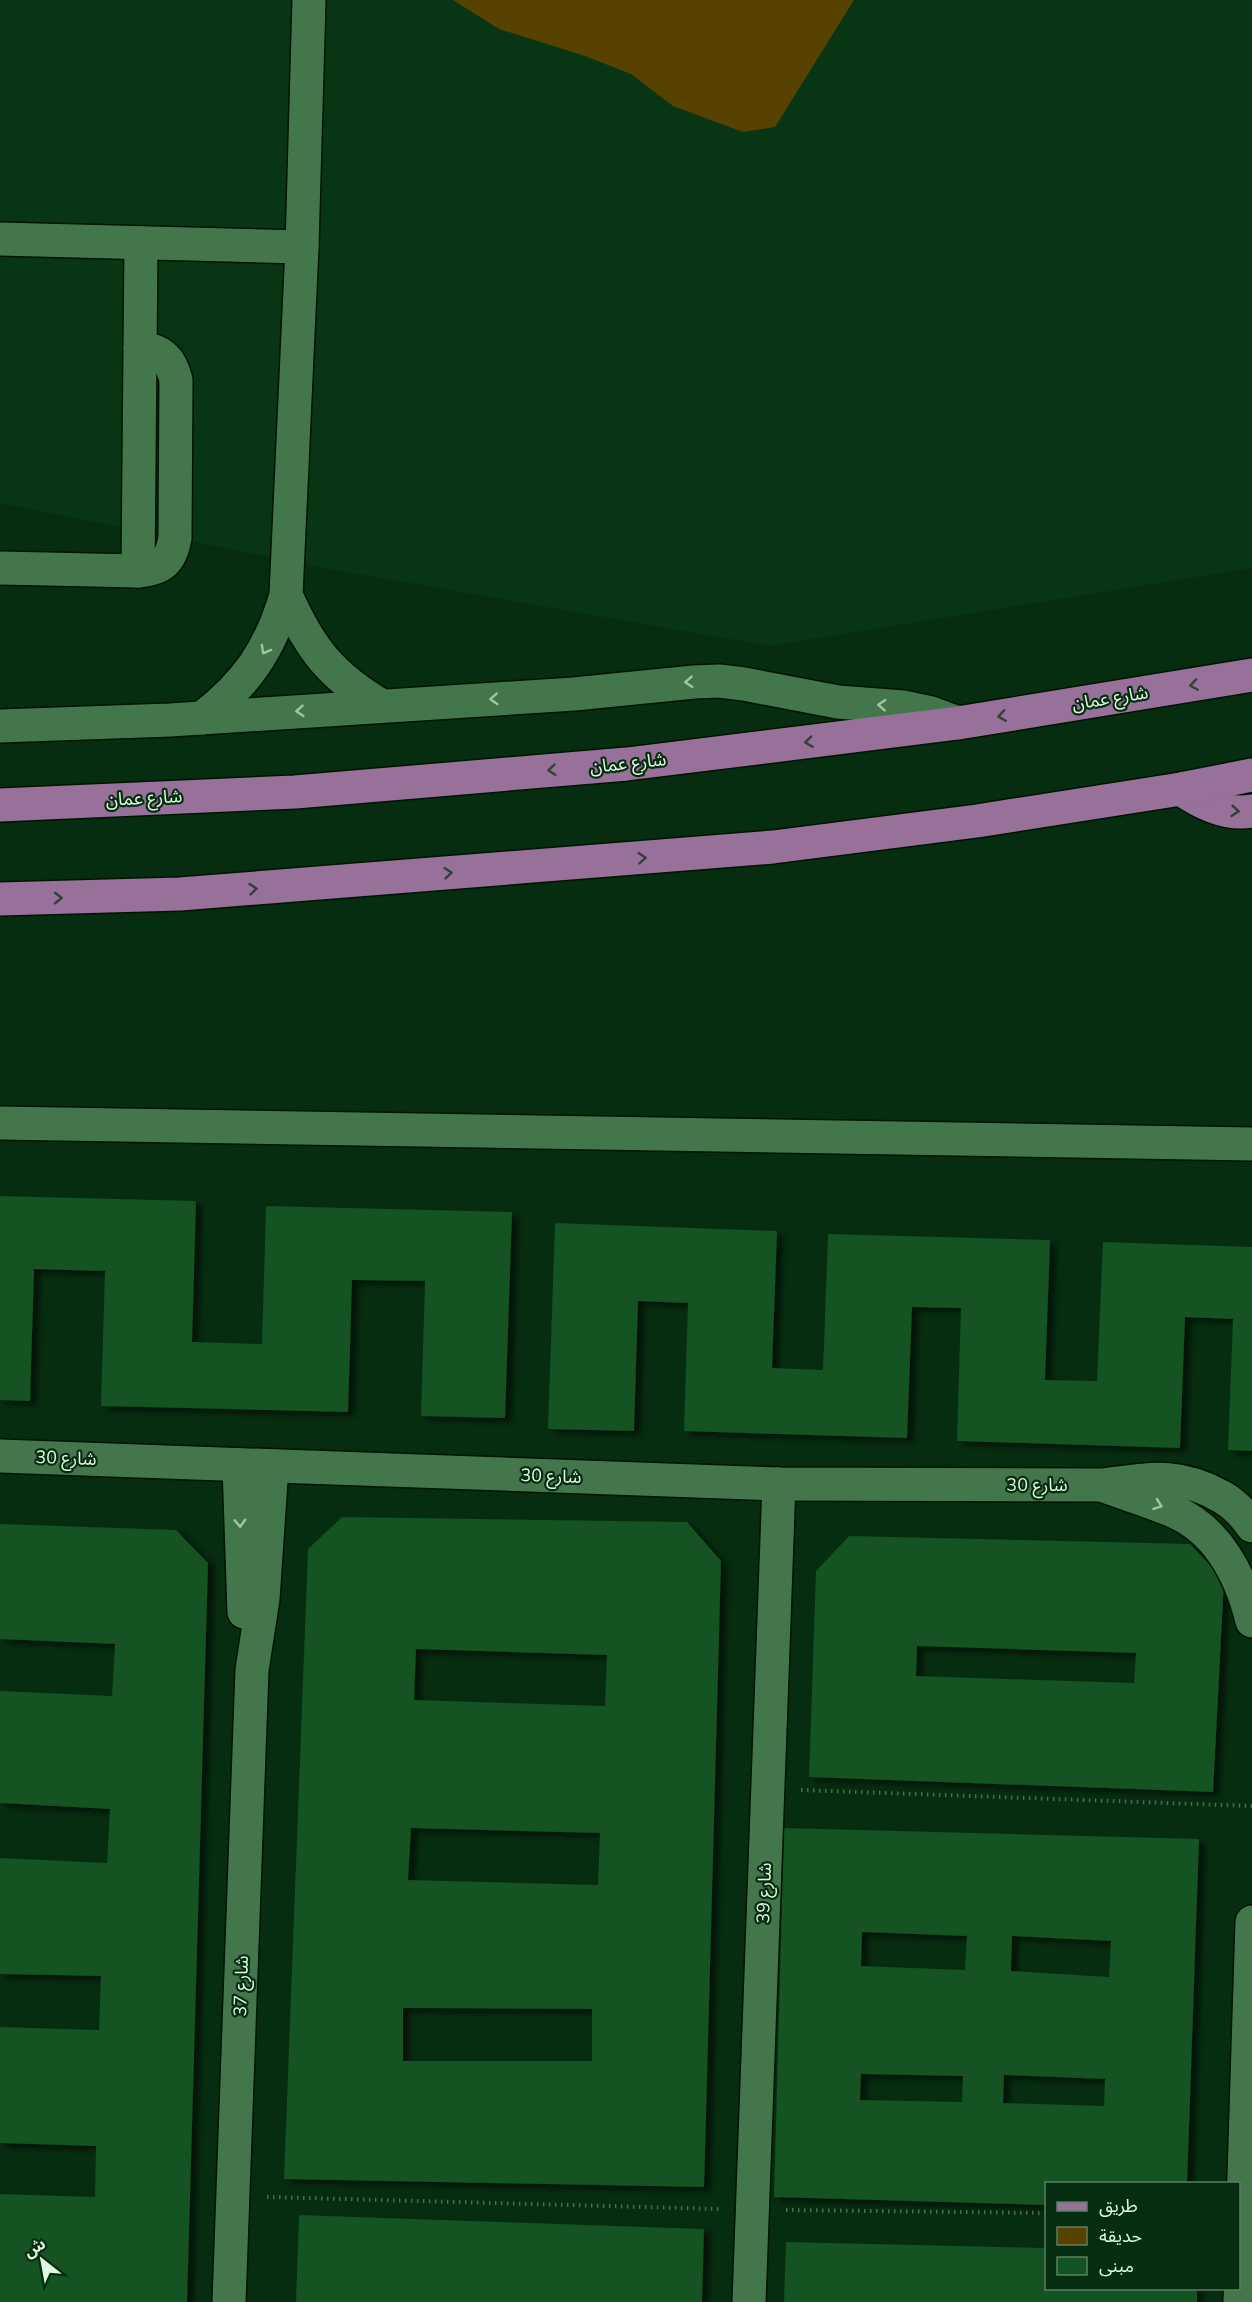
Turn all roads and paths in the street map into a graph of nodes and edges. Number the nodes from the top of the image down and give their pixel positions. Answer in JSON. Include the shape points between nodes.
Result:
{"nodes":[{"id":1,"x":309,"y":0,"type":"edge"},
{"id":2,"x":0,"y":239,"type":"edge"},
{"id":3,"x":141,"y":243,"type":"junction"},
{"id":4,"x":302,"y":247,"type":"junction"},
{"id":5,"x":0,"y":568,"type":"edge"},
{"id":6,"x":286,"y":595,"type":"junction"},
{"id":7,"x":1252,"y":675,"type":"edge"},
{"id":8,"x":382,"y":706,"type":"junction"},
{"id":9,"x":202,"y":717,"type":"junction"},
{"id":10,"x":958,"y":723,"type":"junction"},
{"id":11,"x":0,"y":726,"type":"edge"},
{"id":12,"x":1252,"y":775,"type":"edge"},
{"id":13,"x":1181,"y":789,"type":"junction"},
{"id":14,"x":0,"y":805,"type":"edge"},
{"id":15,"x":1252,"y":811,"type":"edge"},
{"id":16,"x":0,"y":899,"type":"edge"},
{"id":17,"x":0,"y":1123,"type":"edge"},
{"id":18,"x":1252,"y":1144,"type":"edge"},
{"id":19,"x":0,"y":1456,"type":"edge"},
{"id":20,"x":239,"y":1465,"type":"junction"},
{"id":21,"x":272,"y":1466,"type":"junction"},
{"id":22,"x":779,"y":1484,"type":"junction"},
{"id":23,"x":1103,"y":1485,"type":"junction"},
{"id":24,"x":1252,"y":1526,"type":"edge"},
{"id":25,"x":1252,"y":1621,"type":"edge"},
{"id":26,"x":252,"y":1670,"type":"junction"},
{"id":27,"x":767,"y":1789,"type":"junction"},
{"id":28,"x":1252,"y":1806,"type":"edge"},
{"id":29,"x":1252,"y":1922,"type":"edge"},
{"id":30,"x":1249,"y":2132,"type":"edge"},
{"id":31,"x":233,"y":2196,"type":"junction"},
{"id":32,"x":752,"y":2210,"type":"junction"},
{"id":33,"x":1045,"y":2213,"type":"edge"},
{"id":34,"x":229,"y":2302,"type":"edge"},
{"id":35,"x":749,"y":2302,"type":"edge"},
{"id":36,"x":1240,"y":2302,"type":"edge"}],
"edges":[{"from":1,"to":4,"type":"street"},
{"from":2,"to":3,"type":"street"},
{"from":3,"to":4,"type":"street"},
{"from":3,"to":5,"type":"street","via":[[140,348],[165,356],[176,380],[172,552],[152,570]]},
{"from":4,"to":6,"type":"street"},
{"from":6,"to":8,"type":"street","via":[[320,657],[357,691]]},
{"from":6,"to":9,"type":"street","one_way":true,"via":[[264,652],[226,699]]},
{"from":7,"to":10,"type":"main road","name":"شارع عمان","one_way":true},
{"from":8,"to":9,"type":"street","one_way":true},
{"from":10,"to":8,"type":"street","one_way":true,"via":[[903,707],[838,702],[719,681]]},
{"from":9,"to":11,"type":"street"},
{"from":10,"to":14,"type":"main road","name":"شارع عمان","one_way":true,"via":[[615,765],[295,792]]},
{"from":12,"to":13,"type":"main road"},
{"from":13,"to":15,"type":"main road","one_way":true,"via":[[1200,802],[1223,810]]},
{"from":16,"to":13,"type":"main road","one_way":true,"via":[[180,894],[773,847]]},
{"from":17,"to":18,"type":"street"},
{"from":19,"to":20,"type":"street","name":"شارع 30"},
{"from":20,"to":21,"type":"street","name":"شارع 30"},
{"from":20,"to":26,"type":"street","name":"شارع 37","one_way":true,"via":[[243,1598]]},
{"from":21,"to":22,"type":"street","name":"شارع 30"},
{"from":21,"to":26,"type":"street","name":"شارع 37","via":[[263,1599]]},
{"from":22,"to":23,"type":"street","name":"شارع 30"},
{"from":22,"to":27,"type":"street","name":"شارع 39"},
{"from":23,"to":24,"type":"street","name":"شارع 30","via":[[1150,1479],[1178,1480],[1205,1487],[1229,1501]]},
{"from":23,"to":25,"type":"street","name":"شارع 30","one_way":true,"via":[[1175,1512],[1201,1529],[1223,1552],[1239,1579]]},
{"from":26,"to":31,"type":"street","name":"شارع 37"},
{"from":27,"to":28,"type":"path"},
{"from":27,"to":32,"type":"street","name":"شارع 39"},
{"from":29,"to":30,"type":"street"},
{"from":30,"to":36,"type":"street"},
{"from":31,"to":32,"type":"path"},
{"from":31,"to":34,"type":"street","name":"شارع 37"},
{"from":32,"to":33,"type":"path"},
{"from":32,"to":35,"type":"street","name":"شارع 39"}]}
